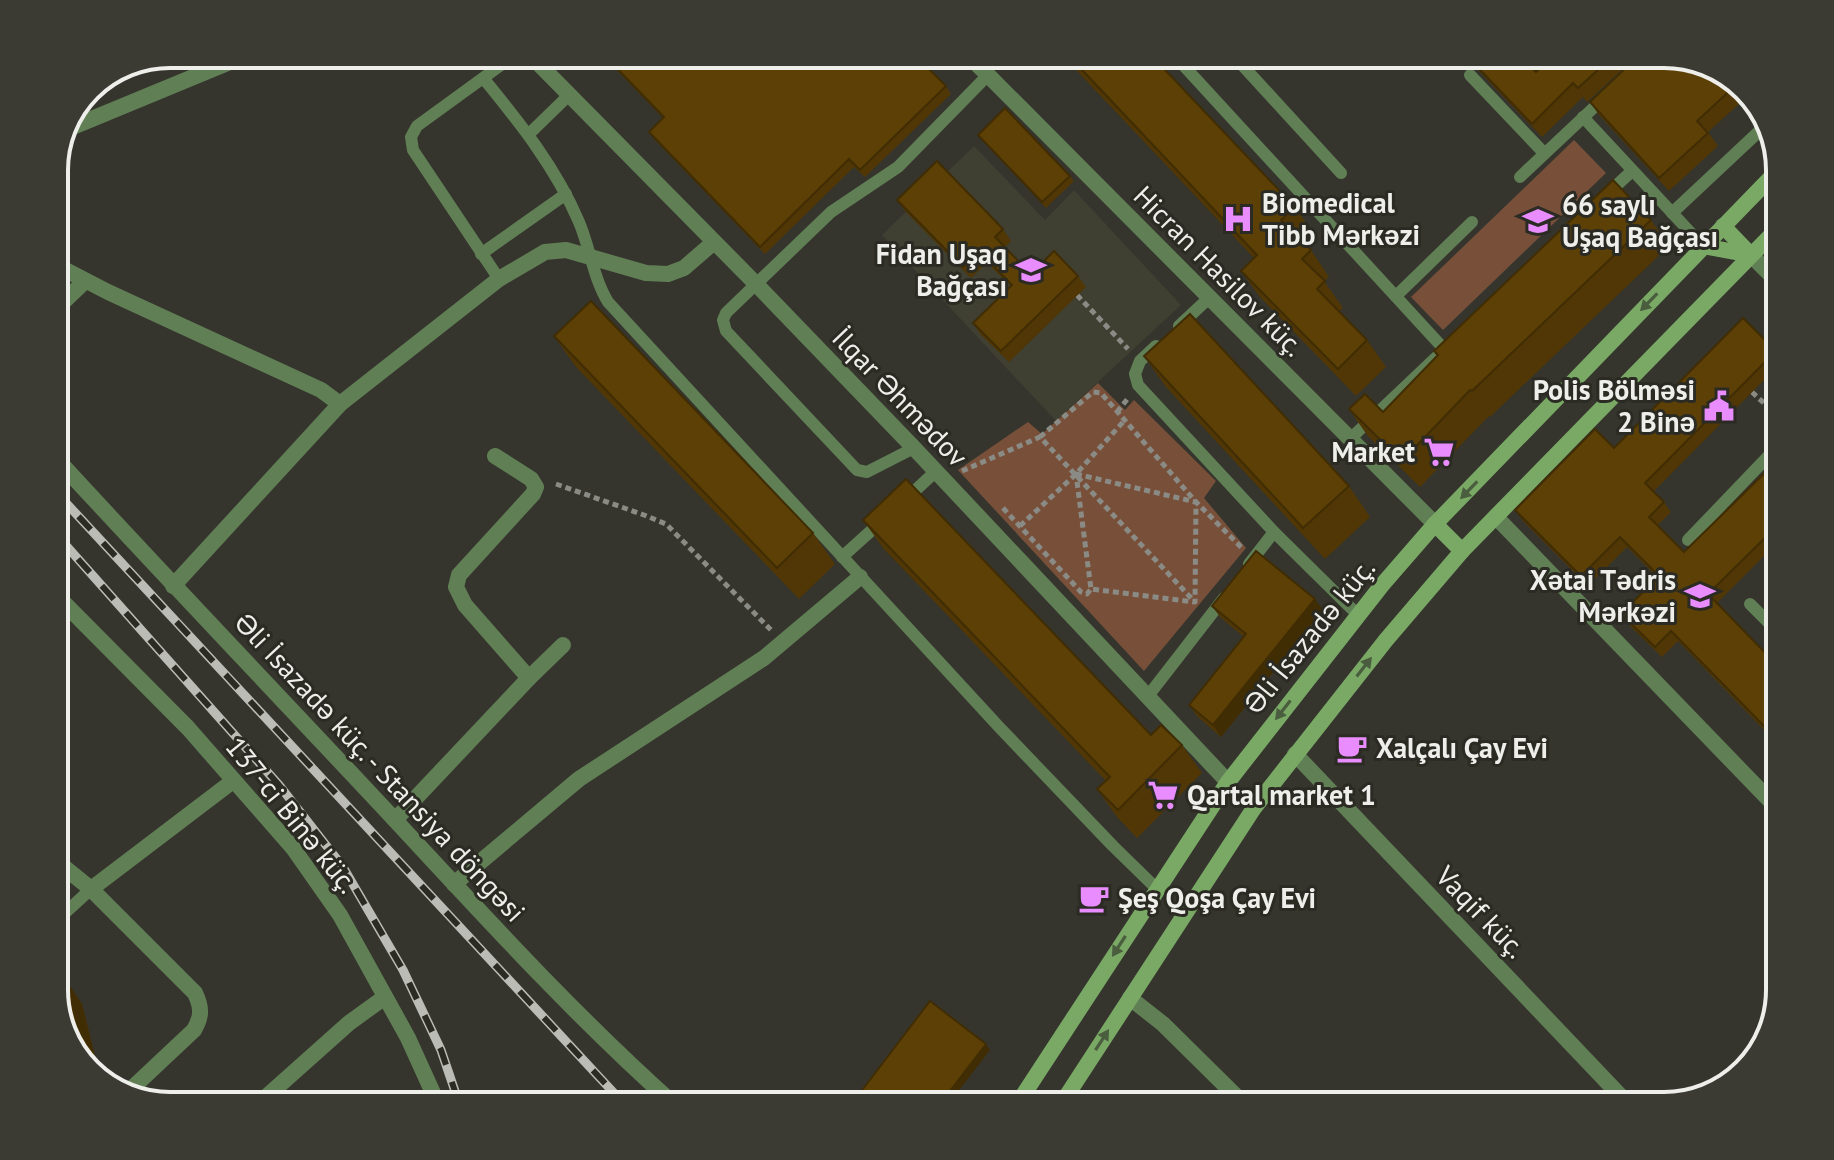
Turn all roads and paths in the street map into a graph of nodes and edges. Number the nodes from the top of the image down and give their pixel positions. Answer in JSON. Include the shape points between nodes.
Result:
{"nodes":[{"id":1,"x":215,"y":68,"type":"edge"},
{"id":2,"x":498,"y":68,"type":"edge"},
{"id":3,"x":542,"y":68,"type":"edge"},
{"id":4,"x":981,"y":68,"type":"edge"},
{"id":5,"x":1186,"y":68,"type":"edge"},
{"id":6,"x":1245,"y":68,"type":"edge"},
{"id":7,"x":988,"y":75,"type":"junction"},
{"id":8,"x":1470,"y":75,"type":"edge"},
{"id":9,"x":484,"y":79,"type":"junction"},
{"id":10,"x":1615,"y":88,"type":"edge"},
{"id":11,"x":568,"y":96,"type":"junction"},
{"id":12,"x":1583,"y":117,"type":"junction"},
{"id":13,"x":80,"y":124,"type":"edge"},
{"id":14,"x":1758,"y":132,"type":"edge"},
{"id":15,"x":529,"y":134,"type":"junction"},
{"id":16,"x":1544,"y":153,"type":"junction"},
{"id":17,"x":1632,"y":171,"type":"junction"},
{"id":18,"x":1341,"y":173,"type":"dead end"},
{"id":19,"x":1520,"y":177,"type":"dead end"},
{"id":20,"x":1766,"y":182,"type":"edge"},
{"id":21,"x":566,"y":194,"type":"junction"},
{"id":22,"x":1600,"y":201,"type":"edge"},
{"id":23,"x":1672,"y":213,"type":"junction"},
{"id":24,"x":1472,"y":222,"type":"dead end"},
{"id":25,"x":1723,"y":226,"type":"junction"},
{"id":26,"x":1766,"y":240,"type":"edge"},
{"id":27,"x":714,"y":242,"type":"junction"},
{"id":28,"x":1703,"y":246,"type":"junction"},
{"id":29,"x":481,"y":254,"type":"junction"},
{"id":30,"x":1751,"y":255,"type":"junction"},
{"id":31,"x":592,"y":258,"type":"junction"},
{"id":32,"x":1766,"y":270,"type":"edge"},
{"id":33,"x":68,"y":272,"type":"edge"},
{"id":34,"x":499,"y":279,"type":"junction"},
{"id":35,"x":85,"y":281,"type":"junction"},
{"id":36,"x":756,"y":284,"type":"junction"},
{"id":37,"x":1077,"y":295,"type":"dead end"},
{"id":38,"x":1396,"y":296,"type":"junction"},
{"id":39,"x":68,"y":297,"type":"edge"},
{"id":40,"x":1209,"y":298,"type":"junction"},
{"id":41,"x":1174,"y":330,"type":"edge"},
{"id":42,"x":1455,"y":338,"type":"edge"},
{"id":43,"x":1163,"y":340,"type":"edge"},
{"id":44,"x":1444,"y":349,"type":"junction"},
{"id":45,"x":1140,"y":361,"type":"junction"},
{"id":46,"x":1752,"y":392,"type":"dead end"},
{"id":47,"x":340,"y":404,"type":"junction"},
{"id":48,"x":1766,"y":405,"type":"edge"},
{"id":49,"x":1124,"y":421,"type":"junction"},
{"id":50,"x":1040,"y":437,"type":"junction"},
{"id":51,"x":1350,"y":439,"type":"junction"},
{"id":52,"x":914,"y":448,"type":"junction"},
{"id":53,"x":495,"y":456,"type":"dead end"},
{"id":54,"x":1766,"y":459,"type":"edge"},
{"id":55,"x":965,"y":469,"type":"junction"},
{"id":56,"x":68,"y":471,"type":"edge"},
{"id":57,"x":1076,"y":474,"type":"junction"},
{"id":58,"x":939,"y":475,"type":"junction"},
{"id":59,"x":976,"y":481,"type":"dead end"},
{"id":60,"x":536,"y":487,"type":"junction"},
{"id":61,"x":1196,"y":502,"type":"junction"},
{"id":62,"x":998,"y":504,"type":"dead end"},
{"id":63,"x":1496,"y":517,"type":"junction"},
{"id":64,"x":1435,"y":524,"type":"junction"},
{"id":65,"x":1020,"y":526,"type":"junction"},
{"id":66,"x":1274,"y":532,"type":"junction"},
{"id":67,"x":1688,"y":540,"type":"dead end"},
{"id":68,"x":1462,"y":551,"type":"junction"},
{"id":69,"x":842,"y":557,"type":"junction"},
{"id":70,"x":1253,"y":559,"type":"junction"},
{"id":71,"x":1244,"y":571,"type":"edge"},
{"id":72,"x":860,"y":577,"type":"junction"},
{"id":73,"x":1235,"y":583,"type":"edge"},
{"id":74,"x":173,"y":586,"type":"junction"},
{"id":75,"x":1091,"y":589,"type":"junction"},
{"id":76,"x":1195,"y":602,"type":"junction"},
{"id":77,"x":1750,"y":604,"type":"dead end"},
{"id":78,"x":68,"y":607,"type":"edge"},
{"id":79,"x":1358,"y":615,"type":"junction"},
{"id":80,"x":1208,"y":618,"type":"junction"},
{"id":81,"x":1766,"y":620,"type":"edge"},
{"id":82,"x":783,"y":642,"type":"junction"},
{"id":83,"x":563,"y":645,"type":"dead end"},
{"id":84,"x":529,"y":678,"type":"junction"},
{"id":85,"x":1148,"y":696,"type":"junction"},
{"id":86,"x":1295,"y":754,"type":"junction"},
{"id":87,"x":233,"y":781,"type":"junction"},
{"id":88,"x":1228,"y":782,"type":"junction"},
{"id":89,"x":1766,"y":797,"type":"edge"},
{"id":90,"x":395,"y":820,"type":"junction"},
{"id":91,"x":68,"y":870,"type":"edge"},
{"id":92,"x":454,"y":884,"type":"junction"},
{"id":93,"x":91,"y":889,"type":"junction"},
{"id":94,"x":1157,"y":889,"type":"junction"},
{"id":95,"x":68,"y":910,"type":"edge"},
{"id":96,"x":385,"y":997,"type":"junction"},
{"id":97,"x":1130,"y":998,"type":"junction"},
{"id":98,"x":135,"y":1086,"type":"edge"},
{"id":99,"x":272,"y":1092,"type":"edge"},
{"id":100,"x":433,"y":1092,"type":"edge"},
{"id":101,"x":661,"y":1092,"type":"edge"},
{"id":102,"x":1025,"y":1092,"type":"edge"},
{"id":103,"x":1069,"y":1092,"type":"edge"},
{"id":104,"x":1232,"y":1092,"type":"edge"},
{"id":105,"x":1617,"y":1092,"type":"edge"}],
"edges":[{"from":1,"to":13,"type":"street"},
{"from":2,"to":9,"type":"lane"},
{"from":3,"to":11,"type":"street","name":"İlqar Əhmədov"},
{"from":4,"to":7,"type":"street","name":"Hicran Hasilov küç."},
{"from":5,"to":38,"type":"lane"},
{"from":6,"to":18,"type":"lane"},
{"from":7,"to":36,"type":"lane","via":[[898,167],[831,212]]},
{"from":7,"to":40,"type":"street","name":"Hicran Hasilov küç."},
{"from":8,"to":16,"type":"lane"},
{"from":9,"to":15,"type":"lane"},
{"from":9,"to":29,"type":"lane","via":[[417,126],[411,137],[413,150]]},
{"from":10,"to":12,"type":"lane"},
{"from":11,"to":15,"type":"lane"},
{"from":11,"to":27,"type":"street","name":"İlqar Əhmədov"},
{"from":12,"to":16,"type":"lane"},
{"from":12,"to":17,"type":"lane"},
{"from":14,"to":23,"type":"lane"},
{"from":15,"to":21,"type":"lane"},
{"from":16,"to":19,"type":"lane"},
{"from":17,"to":22,"type":"lane"},
{"from":17,"to":23,"type":"lane"},
{"from":20,"to":25,"type":"main road"},
{"from":21,"to":29,"type":"lane"},
{"from":21,"to":31,"type":"lane"},
{"from":23,"to":28,"type":"lane"},
{"from":24,"to":38,"type":"lane"},
{"from":25,"to":28,"type":"main road","name":"Əli İsazadə küç."},
{"from":25,"to":30,"type":"main road"},
{"from":26,"to":30,"type":"main road"},
{"from":27,"to":31,"type":"street","via":[[684,268],[668,274]]},
{"from":27,"to":36,"type":"street","name":"İlqar Əhmədov"},
{"from":28,"to":30,"type":"main road"},
{"from":28,"to":64,"type":"main road","name":"Əli İsazadə küç.","one_way":true},
{"from":29,"to":34,"type":"lane"},
{"from":30,"to":32,"type":"street"},
{"from":30,"to":63,"type":"main road"},
{"from":31,"to":34,"type":"street","via":[[566,250],[545,252]]},
{"from":31,"to":69,"type":"lane","via":[[608,302]]},
{"from":33,"to":35,"type":"street"},
{"from":34,"to":47,"type":"street"},
{"from":35,"to":39,"type":"street"},
{"from":35,"to":47,"type":"street","via":[[321,390]]},
{"from":36,"to":52,"type":"street","name":"İlqar Əhmədov"},
{"from":36,"to":52,"type":"lane","via":[[726,313],[726,331],[844,457],[867,472]]},
{"from":37,"to":45,"type":"path"},
{"from":38,"to":44,"type":"lane"},
{"from":40,"to":41,"type":"lane"},
{"from":40,"to":51,"type":"street","name":"Hicran Hasilov küç."},
{"from":42,"to":44,"type":"lane"},
{"from":43,"to":45,"type":"lane"},
{"from":44,"to":51,"type":"lane"},
{"from":45,"to":66,"type":"lane","via":[[1138,385]]},
{"from":46,"to":48,"type":"path"},
{"from":47,"to":74,"type":"street"},
{"from":49,"to":50,"type":"path","via":[[1097,391]]},
{"from":49,"to":57,"type":"path"},
{"from":49,"to":61,"type":"path"},
{"from":50,"to":55,"type":"path"},
{"from":50,"to":57,"type":"path"},
{"from":51,"to":64,"type":"street","name":"Hicran Hasilov küç."},
{"from":52,"to":58,"type":"street","name":"İlqar Əhmədov"},
{"from":53,"to":60,"type":"street"},
{"from":54,"to":67,"type":"lane"},
{"from":55,"to":58,"type":"path"},
{"from":55,"to":59,"type":"path"},
{"from":56,"to":74,"type":"street","name":"Əli İsazadə küç. - Stansiya döngəsi"},
{"from":57,"to":61,"type":"path"},
{"from":57,"to":65,"type":"path"},
{"from":57,"to":75,"type":"path"},
{"from":57,"to":76,"type":"path"},
{"from":58,"to":69,"type":"lane"},
{"from":58,"to":85,"type":"street","name":"İlqar Əhmədov"},
{"from":60,"to":82,"type":"path","via":[[552,483],[666,524]]},
{"from":60,"to":84,"type":"street","via":[[459,575],[456,587],[465,605]]},
{"from":61,"to":70,"type":"path"},
{"from":61,"to":76,"type":"path"},
{"from":62,"to":65,"type":"path"},
{"from":63,"to":68,"type":"main road"},
{"from":63,"to":89,"type":"street"},
{"from":64,"to":68,"type":"main road"},
{"from":64,"to":79,"type":"main road","name":"Əli İsazadə küç."},
{"from":65,"to":75,"type":"path","via":[[1081,592]]},
{"from":66,"to":70,"type":"lane"},
{"from":66,"to":79,"type":"lane"},
{"from":86,"to":68,"type":"main road","one_way":true},
{"from":69,"to":72,"type":"lane"},
{"from":70,"to":71,"type":"lane"},
{"from":72,"to":82,"type":"street"},
{"from":72,"to":94,"type":"lane"},
{"from":73,"to":80,"type":"lane"},
{"from":74,"to":90,"type":"street","name":"Əli İsazadə küç. - Stansiya döngəsi"},
{"from":75,"to":76,"type":"path"},
{"from":76,"to":80,"type":"path"},
{"from":77,"to":81,"type":"lane"},
{"from":78,"to":87,"type":"street","name":"137-ci Binə küç."},
{"from":79,"to":88,"type":"main road","name":"Əli İsazadə küç.","one_way":true},
{"from":80,"to":85,"type":"lane"},
{"from":82,"to":92,"type":"street","via":[[579,779]]},
{"from":83,"to":84,"type":"street"},
{"from":84,"to":90,"type":"street"},
{"from":85,"to":88,"type":"street","name":"İlqar Əhmədov"},
{"from":86,"to":97,"type":"main road"},
{"from":86,"to":105,"type":"street","name":"Vaqif küç."},
{"from":87,"to":93,"type":"street"},
{"from":87,"to":96,"type":"street","name":"137-ci Binə küç.","via":[[293,848]]},
{"from":88,"to":94,"type":"main road","name":"Əli İsazadə küç."},
{"from":90,"to":92,"type":"street","name":"Əli İsazadə küç. - Stansiya döngəsi"},
{"from":91,"to":93,"type":"street"},
{"from":92,"to":101,"type":"street","name":"Əli İsazadə küç. - Stansiya döngəsi"},
{"from":93,"to":95,"type":"lane"},
{"from":93,"to":98,"type":"street","via":[[195,993],[201,1006],[194,1030]]},
{"from":94,"to":102,"type":"main road","name":"Əli İsazadə küç.","one_way":true},
{"from":96,"to":99,"type":"street"},
{"from":96,"to":100,"type":"street","name":"137-ci Binə küç."},
{"from":103,"to":97,"type":"main road","one_way":true},
{"from":97,"to":104,"type":"street"}]}
